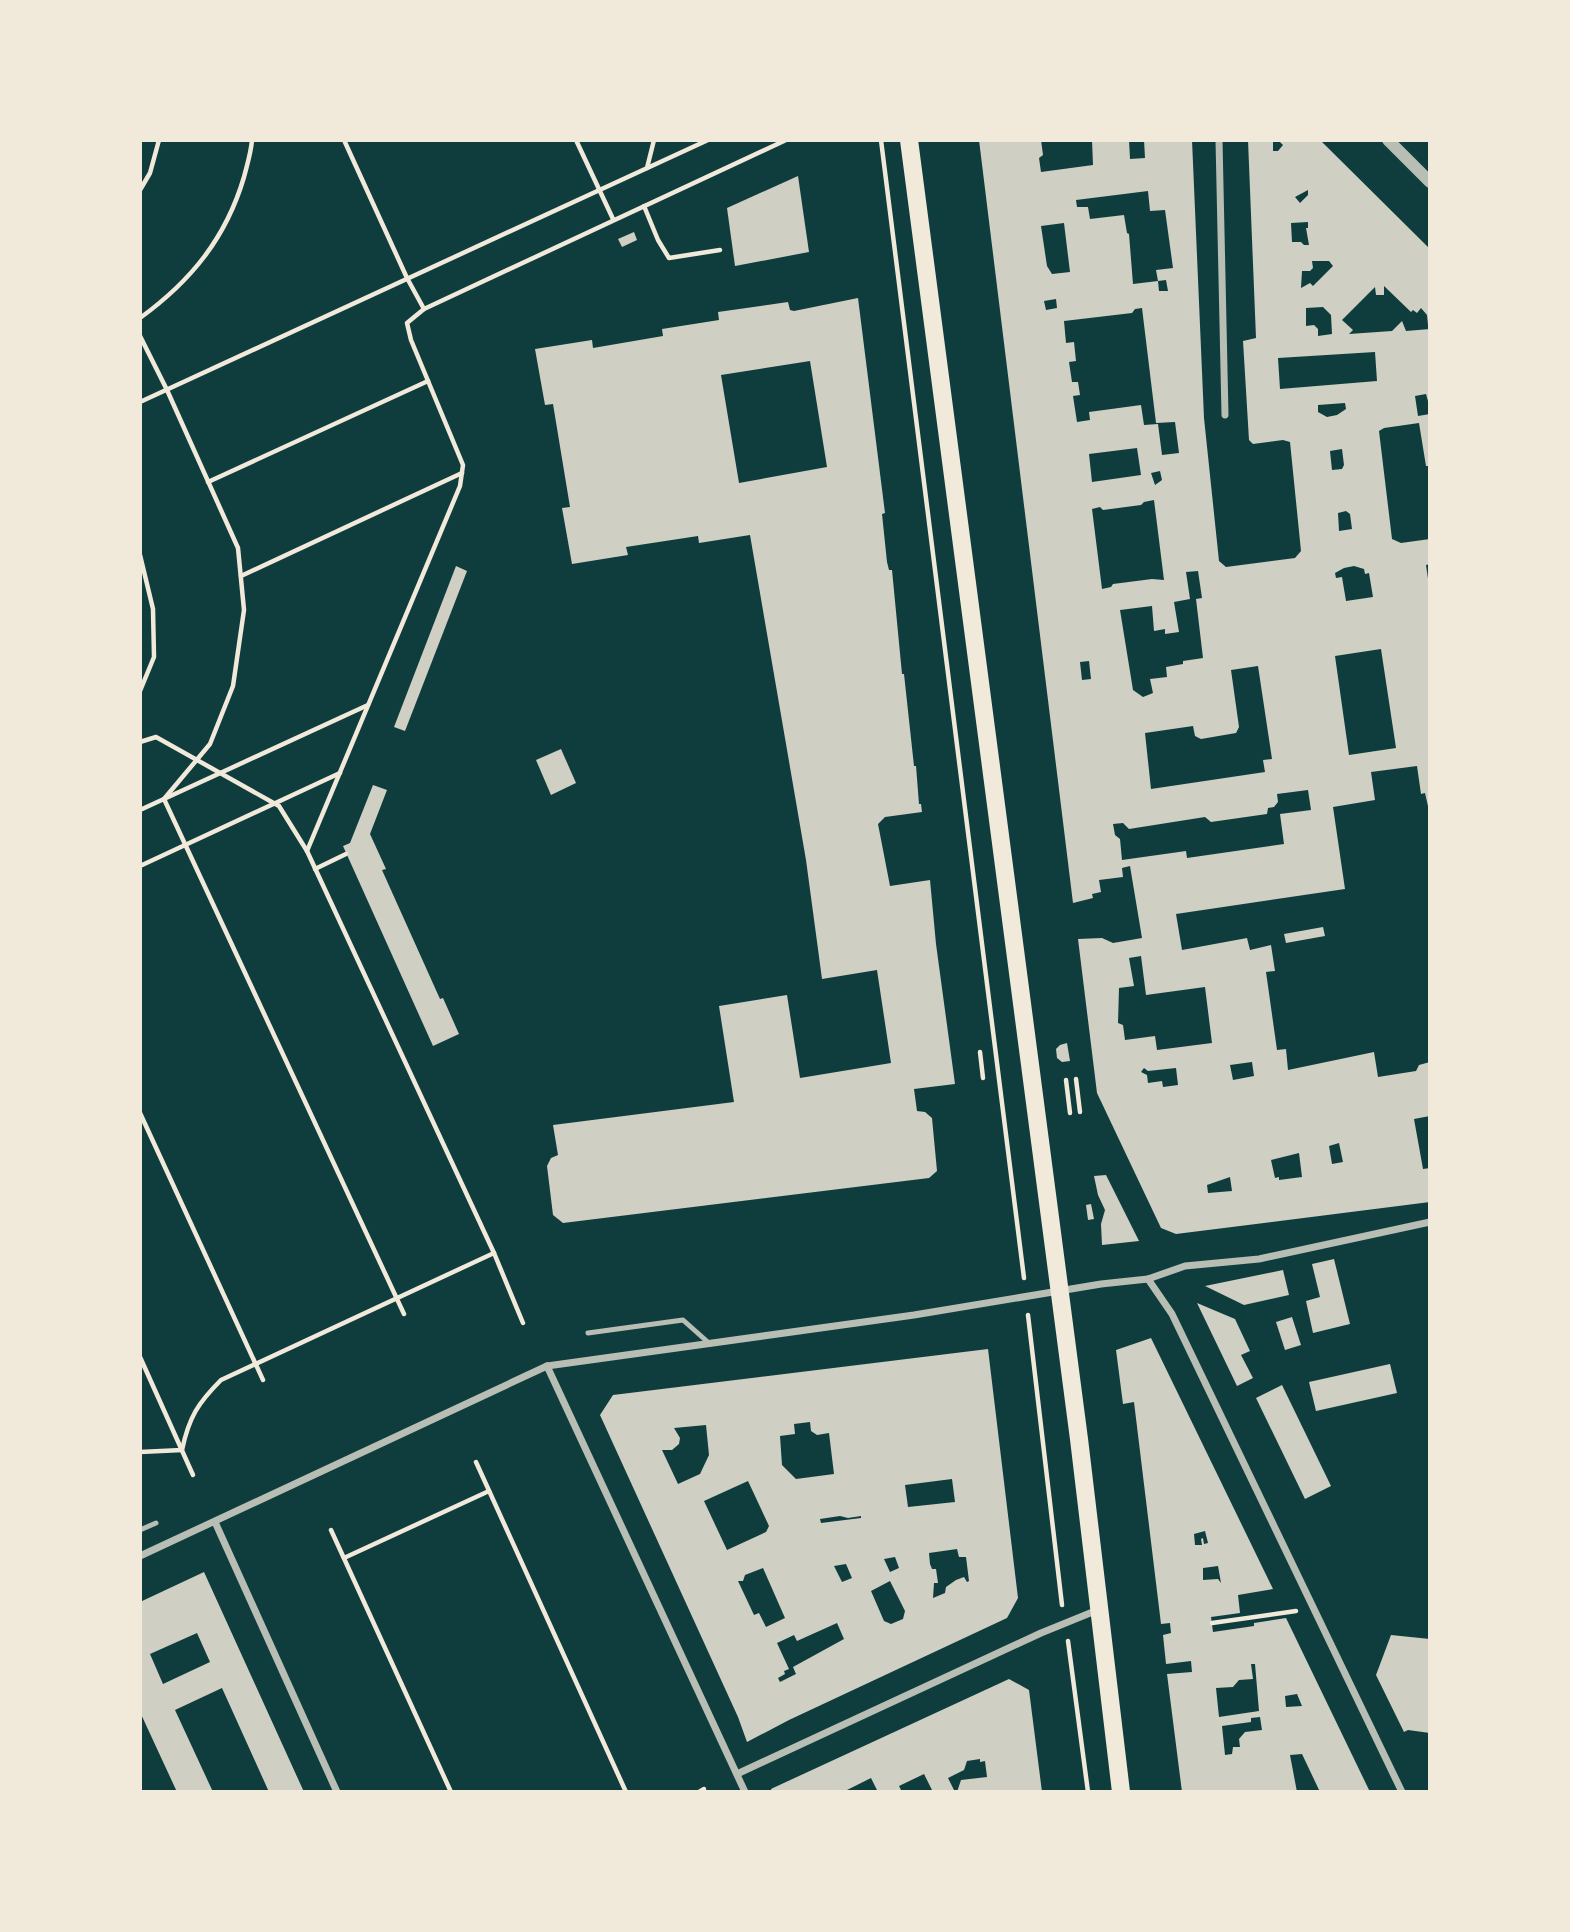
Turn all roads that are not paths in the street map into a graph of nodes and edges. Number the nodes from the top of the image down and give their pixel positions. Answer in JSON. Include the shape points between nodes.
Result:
{"nodes":[{"id":1,"x":909,"y":140,"type":"edge"},
{"id":2,"x":1219,"y":140,"type":"edge"},
{"id":3,"x":1388,"y":140,"type":"edge"},
{"id":4,"x":1430,"y":182,"type":"edge"},
{"id":5,"x":1225,"y":415,"type":"dead end"},
{"id":6,"x":1430,"y":1222,"type":"edge"},
{"id":7,"x":1148,"y":1279,"type":"junction"},
{"id":8,"x":1059,"y":1291,"type":"junction"},
{"id":9,"x":588,"y":1333,"type":"dead end"},
{"id":10,"x":710,"y":1344,"type":"junction"},
{"id":11,"x":547,"y":1366,"type":"junction"},
{"id":12,"x":215,"y":1522,"type":"junction"},
{"id":13,"x":156,"y":1523,"type":"dead end"},
{"id":14,"x":140,"y":1530,"type":"edge"},
{"id":15,"x":140,"y":1556,"type":"edge"},
{"id":16,"x":1100,"y":1609,"type":"junction"},
{"id":17,"x":737,"y":1774,"type":"junction"},
{"id":18,"x":337,"y":1792,"type":"edge"},
{"id":19,"x":745,"y":1792,"type":"edge"},
{"id":20,"x":1121,"y":1792,"type":"edge"},
{"id":21,"x":1402,"y":1792,"type":"edge"}],
"edges":[{"from":1,"to":8,"type":"main road"},
{"from":2,"to":5,"type":"street"},
{"from":3,"to":4,"type":"street"},
{"from":6,"to":7,"type":"street","via":[[1259,1259],[1185,1266]]},
{"from":7,"to":8,"type":"street"},
{"from":7,"to":21,"type":"street","via":[[1172,1314]]},
{"from":8,"to":10,"type":"street"},
{"from":8,"to":16,"type":"main road"},
{"from":9,"to":10,"type":"lane","via":[[683,1320]]},
{"from":10,"to":11,"type":"street"},
{"from":11,"to":12,"type":"street"},
{"from":11,"to":17,"type":"street"},
{"from":12,"to":15,"type":"street"},
{"from":12,"to":18,"type":"street"},
{"from":13,"to":14,"type":"lane"},
{"from":16,"to":17,"type":"street"},
{"from":16,"to":20,"type":"main road"},
{"from":17,"to":19,"type":"street"}]}
